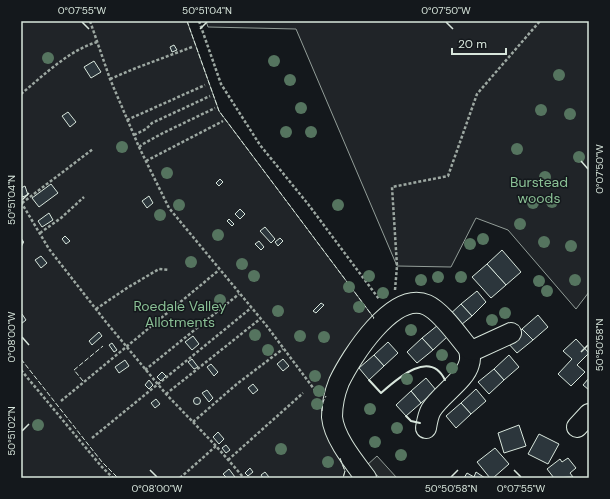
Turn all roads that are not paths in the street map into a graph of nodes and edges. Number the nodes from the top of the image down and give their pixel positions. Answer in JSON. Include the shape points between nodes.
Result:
{"nodes":[{"id":1,"x":511,"y":333,"type":"dead end"},
{"id":2,"x":469,"y":349,"type":"junction"},
{"id":3,"x":426,"y":428,"type":"dead end"},
{"id":4,"x":362,"y":476,"type":"edge"}],
"edges":[{"from":1,"to":2,"type":"lane","via":[[474,350]]},
{"from":2,"to":3,"type":"lane","via":[[469,366],[435,404]]},
{"from":2,"to":4,"type":"lane","via":[[439,314],[427,305],[416,303],[390,314],[366,340],[339,383],[332,409],[334,428]]}]}
